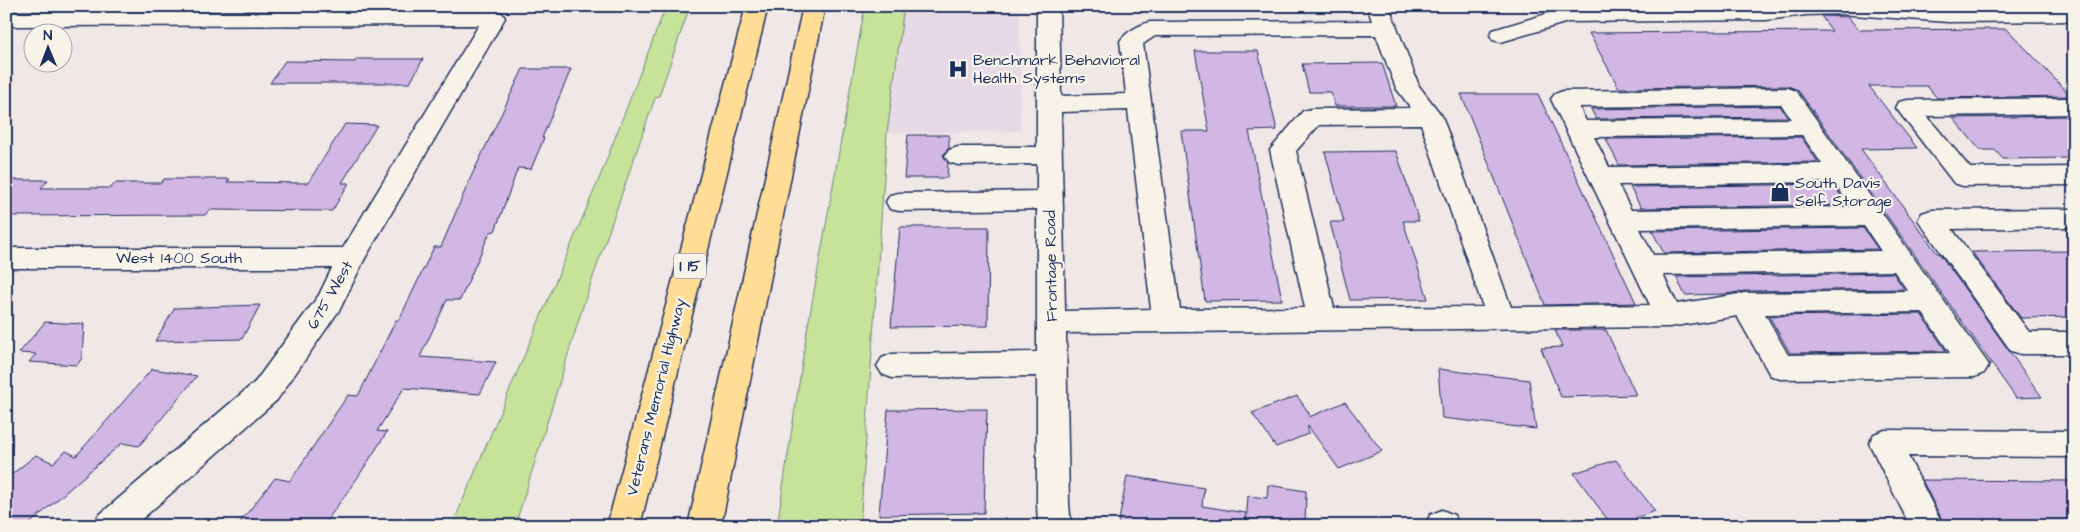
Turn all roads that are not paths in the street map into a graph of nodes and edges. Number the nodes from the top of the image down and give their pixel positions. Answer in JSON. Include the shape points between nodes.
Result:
{"nodes":[{"id":1,"x":757,"y":6,"type":"edge"},
{"id":2,"x":814,"y":6,"type":"edge"},
{"id":3,"x":1048,"y":6,"type":"edge"},
{"id":4,"x":2074,"y":14,"type":"edge"},
{"id":5,"x":1381,"y":17,"type":"edge"},
{"id":6,"x":6,"y":19,"type":"edge"},
{"id":7,"x":1501,"y":35,"type":"dead end"},
{"id":8,"x":1139,"y":102,"type":"junction"},
{"id":9,"x":1049,"y":104,"type":"junction"},
{"id":10,"x":2074,"y":106,"type":"edge"},
{"id":11,"x":1430,"y":116,"type":"junction"},
{"id":12,"x":1050,"y":155,"type":"junction"},
{"id":13,"x":958,"y":156,"type":"dead end"},
{"id":14,"x":1841,"y":173,"type":"junction"},
{"id":15,"x":1601,"y":176,"type":"junction"},
{"id":16,"x":2074,"y":176,"type":"edge"},
{"id":17,"x":1050,"y":200,"type":"junction"},
{"id":18,"x":899,"y":202,"type":"dead end"},
{"id":19,"x":1871,"y":216,"type":"junction"},
{"id":20,"x":2074,"y":218,"type":"edge"},
{"id":21,"x":1622,"y":220,"type":"junction"},
{"id":22,"x":6,"y":258,"type":"edge"},
{"id":23,"x":351,"y":258,"type":"junction"},
{"id":24,"x":1902,"y":261,"type":"junction"},
{"id":25,"x":1644,"y":265,"type":"junction"},
{"id":26,"x":1930,"y":301,"type":"junction"},
{"id":27,"x":1746,"y":304,"type":"junction"},
{"id":28,"x":1669,"y":316,"type":"junction"},
{"id":29,"x":1502,"y":318,"type":"junction"},
{"id":30,"x":1322,"y":319,"type":"junction"},
{"id":31,"x":1167,"y":320,"type":"junction"},
{"id":32,"x":1051,"y":322,"type":"junction"},
{"id":33,"x":2074,"y":343,"type":"edge"},
{"id":34,"x":1052,"y":364,"type":"junction"},
{"id":35,"x":892,"y":366,"type":"dead end"},
{"id":36,"x":2074,"y":444,"type":"edge"},
{"id":37,"x":110,"y":526,"type":"edge"},
{"id":38,"x":623,"y":526,"type":"edge"},
{"id":39,"x":704,"y":526,"type":"edge"},
{"id":40,"x":1055,"y":526,"type":"edge"},
{"id":41,"x":1927,"y":526,"type":"edge"}],
"edges":[{"from":1,"to":38,"type":"highway","name":"Veterans Memorial Highway","number":"I 15"},
{"from":2,"to":39,"type":"highway"},
{"from":3,"to":9,"type":"street","name":"Frontage Road"},
{"from":4,"to":7,"type":"street","via":[[1948,15],[1839,7],[1766,13],[1566,15]]},
{"from":5,"to":8,"type":"street","via":[[1150,29],[1131,41]]},
{"from":5,"to":11,"type":"street","via":[[1408,88]]},
{"from":6,"to":23,"type":"street","name":"675 West","via":[[494,18]]},
{"from":8,"to":9,"type":"street"},
{"from":8,"to":31,"type":"street"},
{"from":9,"to":12,"type":"street","name":"Frontage Road"},
{"from":10,"to":16,"type":"street","via":[[1908,108],[1963,177]]},
{"from":11,"to":29,"type":"street"},
{"from":11,"to":30,"type":"street","via":[[1312,117],[1283,150]]},
{"from":12,"to":13,"type":"street"},
{"from":12,"to":17,"type":"street","name":"Frontage Road"},
{"from":14,"to":15,"type":"street"},
{"from":14,"to":15,"type":"street","via":[[1788,96],[1563,98]]},
{"from":14,"to":19,"type":"street"},
{"from":15,"to":21,"type":"street"},
{"from":17,"to":18,"type":"street"},
{"from":17,"to":32,"type":"street","name":"Frontage Road"},
{"from":19,"to":21,"type":"street"},
{"from":19,"to":24,"type":"street"},
{"from":20,"to":33,"type":"street","via":[[1931,220],[2021,343]]},
{"from":21,"to":25,"type":"street"},
{"from":22,"to":23,"type":"street","name":"West 1400 South"},
{"from":23,"to":37,"type":"street","name":"675 West","via":[[330,302],[266,391]]},
{"from":24,"to":25,"type":"street"},
{"from":24,"to":26,"type":"street"},
{"from":25,"to":28,"type":"street"},
{"from":26,"to":27,"type":"street"},
{"from":26,"to":27,"type":"street","via":[[1974,365],[1780,367]]},
{"from":27,"to":28,"type":"street"},
{"from":28,"to":29,"type":"street"},
{"from":29,"to":30,"type":"street"},
{"from":30,"to":31,"type":"street"},
{"from":31,"to":32,"type":"street"},
{"from":32,"to":34,"type":"street","name":"Frontage Road"},
{"from":34,"to":35,"type":"street"},
{"from":34,"to":40,"type":"street","name":"Frontage Road"},
{"from":36,"to":41,"type":"street","via":[[1885,443]]}]}
